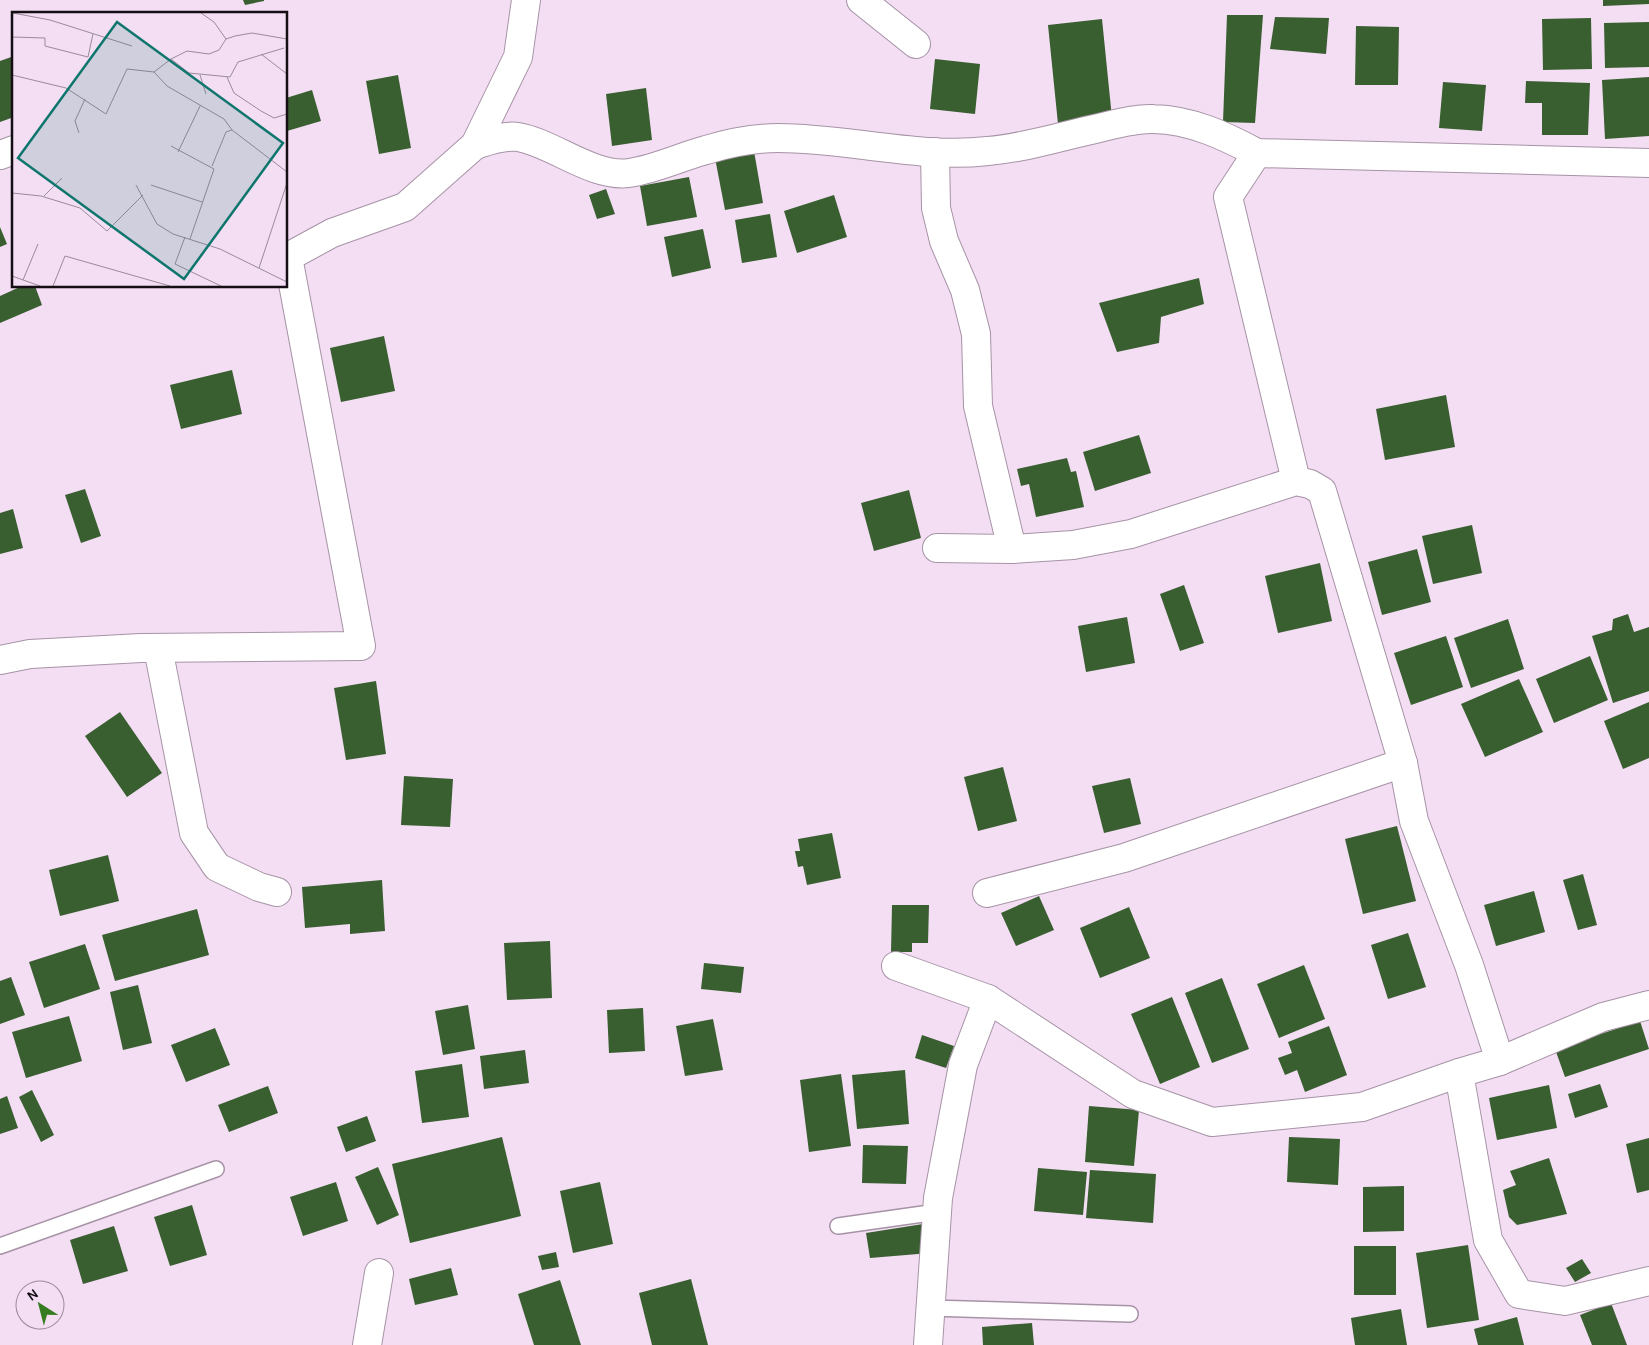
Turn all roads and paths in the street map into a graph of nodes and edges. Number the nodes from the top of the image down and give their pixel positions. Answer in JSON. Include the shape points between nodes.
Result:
{"nodes":[{"id":1,"x":526,"y":0,"type":"edge"},
{"id":2,"x":861,"y":0,"type":"edge"},
{"id":3,"x":916,"y":44,"type":"dead end"},
{"id":4,"x":475,"y":145,"type":"junction"},
{"id":5,"x":12,"y":151,"type":"edge"},
{"id":6,"x":935,"y":152,"type":"junction"},
{"id":7,"x":1257,"y":152,"type":"junction"},
{"id":8,"x":0,"y":155,"type":"edge"},
{"id":9,"x":1649,"y":163,"type":"edge"},
{"id":10,"x":1296,"y":481,"type":"junction"},
{"id":11,"x":937,"y":548,"type":"dead end"},
{"id":12,"x":1012,"y":548,"type":"junction"},
{"id":13,"x":158,"y":648,"type":"junction"},
{"id":14,"x":0,"y":660,"type":"edge"},
{"id":15,"x":1403,"y":763,"type":"junction"},
{"id":16,"x":277,"y":892,"type":"dead end"},
{"id":17,"x":987,"y":893,"type":"dead end"},
{"id":18,"x":896,"y":966,"type":"dead end"},
{"id":19,"x":988,"y":999,"type":"junction"},
{"id":20,"x":1649,"y":1004,"type":"edge"},
{"id":21,"x":1500,"y":1062,"type":"junction"},
{"id":22,"x":1459,"y":1073,"type":"junction"},
{"id":23,"x":216,"y":1169,"type":"dead end"},
{"id":24,"x":937,"y":1212,"type":"junction"},
{"id":25,"x":838,"y":1226,"type":"dead end"},
{"id":26,"x":0,"y":1246,"type":"edge"},
{"id":27,"x":379,"y":1273,"type":"dead end"},
{"id":28,"x":1649,"y":1281,"type":"edge"},
{"id":29,"x":931,"y":1308,"type":"junction"},
{"id":30,"x":1130,"y":1314,"type":"dead end"},
{"id":31,"x":368,"y":1345,"type":"edge"},
{"id":32,"x":928,"y":1345,"type":"edge"}],
"edges":[{"from":1,"to":4,"type":"street","via":[[518,58]]},
{"from":2,"to":3,"type":"street"},
{"from":4,"to":6,"type":"street","via":[[518,137],[602,170],[626,174],[650,170],[714,148],[778,138]]},
{"from":4,"to":13,"type":"street","via":[[405,207],[332,233],[288,257],[361,646]]},
{"from":5,"to":8,"type":"street"},
{"from":6,"to":7,"type":"street","via":[[987,152],[1153,119],[1189,124],[1223,135]]},
{"from":6,"to":12,"type":"street","via":[[936,208],[944,241],[965,290],[976,334],[978,406]]},
{"from":7,"to":9,"type":"street"},
{"from":7,"to":10,"type":"street","via":[[1228,197]]},
{"from":10,"to":12,"type":"street","via":[[1131,534],[1072,545]]},
{"from":10,"to":15,"type":"street","via":[[1322,491]]},
{"from":11,"to":12,"type":"street"},
{"from":13,"to":14,"type":"street","via":[[30,654]]},
{"from":13,"to":16,"type":"street","via":[[194,834],[217,867]]},
{"from":15,"to":17,"type":"street","via":[[1124,858]]},
{"from":15,"to":21,"type":"street","via":[[1414,821],[1469,965]]},
{"from":18,"to":19,"type":"street"},
{"from":19,"to":22,"type":"street","via":[[1133,1094],[1212,1122],[1362,1107]]},
{"from":19,"to":24,"type":"street","via":[[963,1065]]},
{"from":20,"to":21,"type":"street","via":[[1602,1017]]},
{"from":21,"to":22,"type":"street"},
{"from":22,"to":28,"type":"street","via":[[1488,1240],[1519,1294],[1564,1300]]},
{"from":23,"to":26,"type":"lane"},
{"from":24,"to":25,"type":"lane"},
{"from":24,"to":29,"type":"street"},
{"from":27,"to":31,"type":"street"},
{"from":29,"to":30,"type":"lane"},
{"from":29,"to":32,"type":"street"}]}
